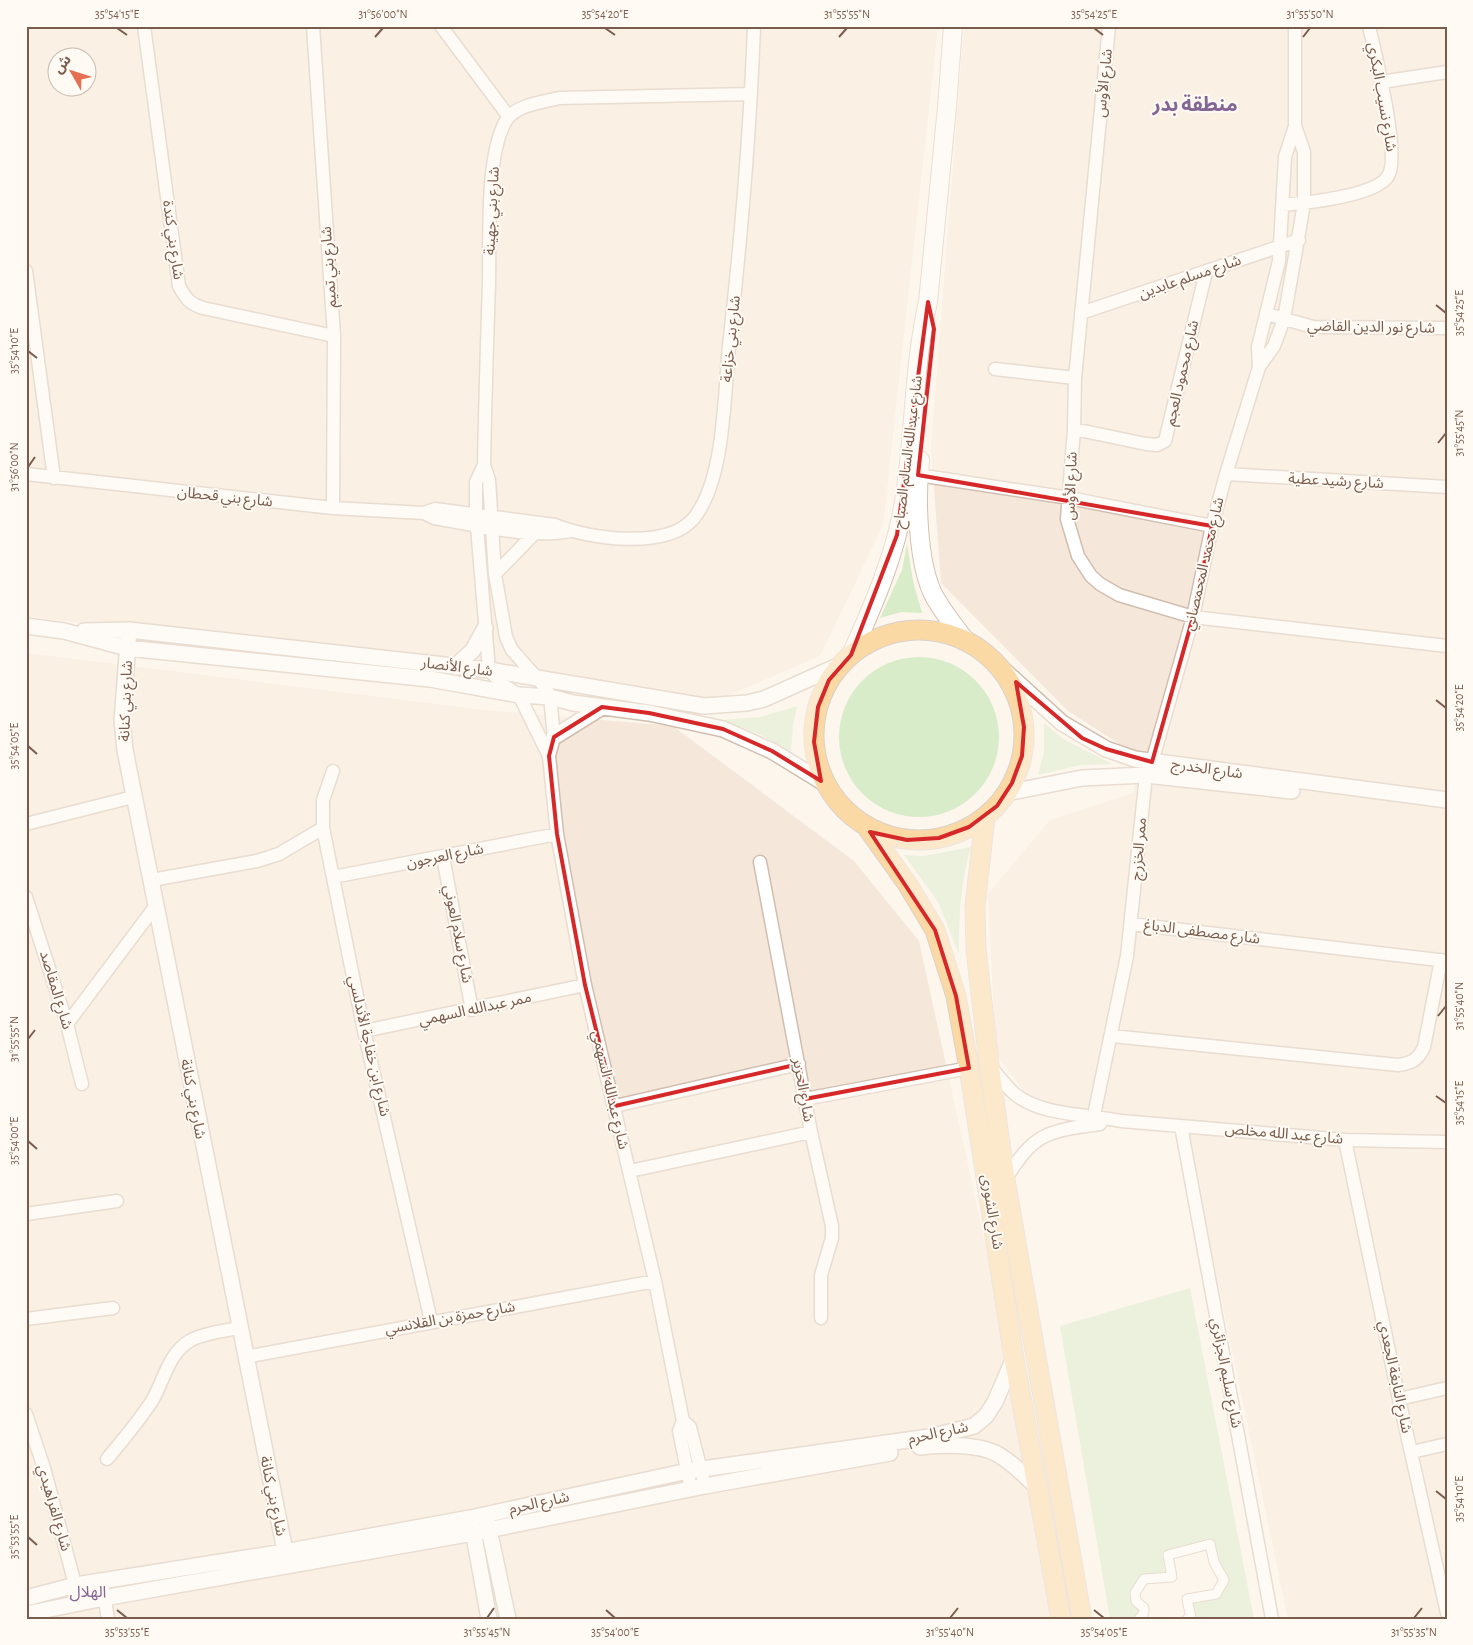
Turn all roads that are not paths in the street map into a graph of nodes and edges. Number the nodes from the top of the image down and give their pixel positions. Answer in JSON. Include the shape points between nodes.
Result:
{"nodes":[{"id":1,"x":144,"y":26,"type":"edge"},
{"id":2,"x":313,"y":26,"type":"edge"},
{"id":3,"x":441,"y":26,"type":"edge"},
{"id":4,"x":754,"y":26,"type":"edge"},
{"id":5,"x":953,"y":26,"type":"edge"},
{"id":6,"x":1109,"y":26,"type":"edge"},
{"id":7,"x":1295,"y":26,"type":"edge"},
{"id":8,"x":1369,"y":26,"type":"edge"},
{"id":9,"x":1447,"y":72,"type":"edge"},
{"id":10,"x":1381,"y":82,"type":"junction"},
{"id":11,"x":751,"y":94,"type":"junction"},
{"id":12,"x":509,"y":117,"type":"junction"},
{"id":13,"x":1295,"y":126,"type":"junction"},
{"id":14,"x":1304,"y":204,"type":"junction"},
{"id":15,"x":1283,"y":205,"type":"junction"},
{"id":16,"x":1299,"y":240,"type":"junction"},
{"id":17,"x":1280,"y":245,"type":"junction"},
{"id":18,"x":26,"y":271,"type":"edge"},
{"id":19,"x":1206,"y":272,"type":"junction"},
{"id":20,"x":928,"y":302,"type":"junction"},
{"id":21,"x":1082,"y":313,"type":"junction"},
{"id":22,"x":1267,"y":314,"type":"junction"},
{"id":23,"x":1284,"y":319,"type":"junction"},
{"id":24,"x":1447,"y":328,"type":"edge"},
{"id":25,"x":334,"y":336,"type":"junction"},
{"id":26,"x":1259,"y":367,"type":"junction"},
{"id":27,"x":995,"y":370,"type":"dead end"},
{"id":28,"x":1075,"y":378,"type":"junction"},
{"id":29,"x":1074,"y":429,"type":"junction"},
{"id":30,"x":484,"y":465,"type":"junction"},
{"id":31,"x":26,"y":474,"type":"edge"},
{"id":32,"x":1226,"y":474,"type":"junction"},
{"id":33,"x":918,"y":475,"type":"junction"},
{"id":34,"x":54,"y":478,"type":"junction"},
{"id":35,"x":1447,"y":487,"type":"edge"},
{"id":36,"x":1069,"y":498,"type":"junction"},
{"id":37,"x":333,"y":508,"type":"junction"},
{"id":38,"x":477,"y":520,"type":"junction"},
{"id":39,"x":492,"y":522,"type":"junction"},
{"id":40,"x":1212,"y":526,"type":"junction"},
{"id":41,"x":571,"y":531,"type":"junction"},
{"id":42,"x":535,"y":533,"type":"junction"},
{"id":43,"x":495,"y":574,"type":"junction"},
{"id":44,"x":1193,"y":617,"type":"junction"},
{"id":45,"x":26,"y":626,"type":"edge"},
{"id":46,"x":485,"y":628,"type":"junction"},
{"id":47,"x":129,"y":630,"type":"junction"},
{"id":48,"x":64,"y":631,"type":"junction"},
{"id":49,"x":965,"y":640,"type":"junction"},
{"id":50,"x":232,"y":641,"type":"junction"},
{"id":51,"x":1447,"y":646,"type":"edge"},
{"id":52,"x":128,"y":648,"type":"junction"},
{"id":53,"x":364,"y":656,"type":"junction"},
{"id":54,"x":232,"y":658,"type":"junction"},
{"id":55,"x":846,"y":659,"type":"junction"},
{"id":56,"x":998,"y":664,"type":"junction"},
{"id":57,"x":455,"y":667,"type":"junction"},
{"id":58,"x":489,"y":670,"type":"junction"},
{"id":59,"x":362,"y":672,"type":"junction"},
{"id":60,"x":536,"y":678,"type":"junction"},
{"id":61,"x":519,"y":695,"type":"junction"},
{"id":62,"x":550,"y":697,"type":"junction"},
{"id":63,"x":602,"y":707,"type":"junction"},
{"id":64,"x":554,"y":737,"type":"junction"},
{"id":65,"x":549,"y":756,"type":"junction"},
{"id":66,"x":1149,"y":768,"type":"junction"},
{"id":67,"x":333,"y":771,"type":"dead end"},
{"id":68,"x":826,"y":784,"type":"junction"},
{"id":69,"x":1006,"y":794,"type":"junction"},
{"id":70,"x":133,"y":797,"type":"junction"},
{"id":71,"x":1447,"y":800,"type":"edge"},
{"id":72,"x":1447,"y":809,"type":"edge"},
{"id":73,"x":985,"y":817,"type":"junction"},
{"id":74,"x":26,"y":824,"type":"edge"},
{"id":75,"x":866,"y":826,"type":"junction"},
{"id":76,"x":323,"y":828,"type":"junction"},
{"id":77,"x":557,"y":834,"type":"junction"},
{"id":78,"x":443,"y":858,"type":"junction"},
{"id":79,"x":760,"y":862,"type":"dead end"},
{"id":80,"x":333,"y":877,"type":"junction"},
{"id":81,"x":152,"y":880,"type":"junction"},
{"id":82,"x":26,"y":897,"type":"edge"},
{"id":83,"x":157,"y":904,"type":"junction"},
{"id":84,"x":1132,"y":924,"type":"junction"},
{"id":85,"x":1444,"y":960,"type":"edge"},
{"id":86,"x":585,"y":985,"type":"junction"},
{"id":87,"x":472,"y":1010,"type":"junction"},
{"id":88,"x":67,"y":1024,"type":"junction"},
{"id":89,"x":364,"y":1031,"type":"junction"},
{"id":90,"x":1112,"y":1036,"type":"junction"},
{"id":91,"x":799,"y":1064,"type":"junction"},
{"id":92,"x":989,"y":1064,"type":"junction"},
{"id":93,"x":969,"y":1068,"type":"junction"},
{"id":94,"x":82,"y":1084,"type":"dead end"},
{"id":95,"x":805,"y":1099,"type":"junction"},
{"id":96,"x":615,"y":1106,"type":"junction"},
{"id":97,"x":1093,"y":1120,"type":"junction"},
{"id":98,"x":1181,"y":1126,"type":"junction"},
{"id":99,"x":811,"y":1132,"type":"junction"},
{"id":100,"x":1345,"y":1140,"type":"junction"},
{"id":101,"x":1447,"y":1142,"type":"edge"},
{"id":102,"x":630,"y":1171,"type":"junction"},
{"id":103,"x":1005,"y":1180,"type":"junction"},
{"id":104,"x":116,"y":1201,"type":"dead end"},
{"id":105,"x":26,"y":1214,"type":"edge"},
{"id":106,"x":655,"y":1281,"type":"junction"},
{"id":107,"x":113,"y":1308,"type":"dead end"},
{"id":108,"x":821,"y":1318,"type":"dead end"},
{"id":109,"x":26,"y":1319,"type":"edge"},
{"id":110,"x":431,"y":1321,"type":"junction"},
{"id":111,"x":239,"y":1328,"type":"junction"},
{"id":112,"x":244,"y":1357,"type":"junction"},
{"id":113,"x":1014,"y":1358,"type":"junction"},
{"id":114,"x":1447,"y":1388,"type":"edge"},
{"id":115,"x":1399,"y":1399,"type":"junction"},
{"id":116,"x":26,"y":1414,"type":"edge"},
{"id":117,"x":1447,"y":1444,"type":"edge"},
{"id":118,"x":1412,"y":1452,"type":"junction"},
{"id":119,"x":107,"y":1459,"type":"dead end"},
{"id":120,"x":694,"y":1470,"type":"junction"},
{"id":121,"x":1036,"y":1486,"type":"junction"},
{"id":122,"x":698,"y":1487,"type":"junction"},
{"id":123,"x":487,"y":1522,"type":"junction"},
{"id":124,"x":472,"y":1526,"type":"junction"},
{"id":125,"x":1447,"y":1552,"type":"edge"},
{"id":126,"x":1434,"y":1555,"type":"junction"},
{"id":127,"x":286,"y":1558,"type":"junction"},
{"id":128,"x":102,"y":1582,"type":"junction"},
{"id":129,"x":76,"y":1585,"type":"junction"},
{"id":130,"x":26,"y":1598,"type":"edge"},
{"id":131,"x":104,"y":1598,"type":"junction"},
{"id":132,"x":80,"y":1603,"type":"junction"},
{"id":133,"x":1447,"y":1613,"type":"edge"},
{"id":134,"x":26,"y":1614,"type":"edge"},
{"id":135,"x":108,"y":1619,"type":"edge"},
{"id":136,"x":489,"y":1619,"type":"edge"},
{"id":137,"x":508,"y":1619,"type":"edge"},
{"id":138,"x":1061,"y":1619,"type":"edge"},
{"id":139,"x":1082,"y":1619,"type":"edge"},
{"id":140,"x":1139,"y":1619,"type":"edge"},
{"id":141,"x":1187,"y":1619,"type":"edge"},
{"id":142,"x":1272,"y":1619,"type":"edge"}],
"edges":[{"from":1,"to":25,"type":"street","name":"شارع بني كندة","via":[[179,286],[185,297],[191,304],[203,308]]},
{"from":2,"to":25,"type":"street","name":"شارع بني تميم"},
{"from":3,"to":12,"type":"street"},
{"from":4,"to":11,"type":"street","name":"شارع بني خزاعة"},
{"from":5,"to":20,"type":"main road","name":"شارع عبدالله السالم الصباح"},
{"from":6,"to":21,"type":"street","name":"شارع الأوس"},
{"from":7,"to":13,"type":"street","name":"شارع محمد المحمصاني"},
{"from":8,"to":10,"type":"street","name":"شارع نسيب البكري"},
{"from":9,"to":10,"type":"street"},
{"from":10,"to":14,"type":"street","name":"شارع نسيب البكري","via":[[1392,154],[1388,177],[1379,186]]},
{"from":11,"to":12,"type":"street","via":[[559,98],[515,112]]},
{"from":11,"to":41,"type":"street","name":"شارع بني خزاعة","via":[[738,270],[720,434],[714,476],[706,500],[693,519],[660,538],[637,539]]},
{"from":12,"to":30,"type":"street","name":"شارع بني جهينة","via":[[502,129],[491,177]]},
{"from":13,"to":14,"type":"street","name":"شارع محمد المحمصاني","via":[[1304,152]]},
{"from":13,"to":15,"type":"street","name":"شارع محمد المحمصاني","via":[[1285,158]]},
{"from":14,"to":15,"type":"street","name":"شارع نسيب البكري"},
{"from":14,"to":16,"type":"street","name":"شارع محمد المحمصاني"},
{"from":15,"to":17,"type":"street","name":"شارع محمد المحمصاني"},
{"from":16,"to":17,"type":"street","name":"شارع مسلم عابدين"},
{"from":16,"to":23,"type":"street","name":"شارع محمد المحمصاني"},
{"from":17,"to":19,"type":"street","name":"شارع مسلم عابدين"},
{"from":17,"to":22,"type":"street","name":"شارع محمد المحمصاني"},
{"from":18,"to":34,"type":"street"},
{"from":19,"to":21,"type":"street","name":"شارع مسلم عابدين"},
{"from":19,"to":29,"type":"street","name":"شارع محمود العجم","via":[[1165,442],[1146,444]]},
{"from":20,"to":33,"type":"main road","name":"شارع عبدالله السالم الصباح","via":[[934,329]]},
{"from":20,"to":55,"type":"main road","name":"شارع عبدالله السالم الصباح","via":[[897,535],[868,618]]},
{"from":21,"to":28,"type":"street","name":"شارع الأوس"},
{"from":22,"to":23,"type":"street","name":"شارع نور الدين القاضي"},
{"from":22,"to":26,"type":"street","name":"شارع محمد المحمصاني","via":[[1258,347]]},
{"from":23,"to":24,"type":"street","name":"شارع نور الدين القاضي","via":[[1312,327]]},
{"from":23,"to":26,"type":"street","name":"شارع محمد المحمصاني","via":[[1274,346]]},
{"from":25,"to":37,"type":"street","name":"شارع بني تميم"},
{"from":26,"to":32,"type":"street","name":"شارع محمد المحمصاني"},
{"from":27,"to":28,"type":"street"},
{"from":28,"to":29,"type":"street","name":"شارع الأوس"},
{"from":29,"to":36,"type":"street","name":"شارع الأوس"},
{"from":30,"to":38,"type":"street","name":"شارع بني جهينة","via":[[476,482]]},
{"from":30,"to":39,"type":"street","name":"شارع بني جهينة","via":[[489,480]]},
{"from":31,"to":34,"type":"street","name":"شارع بني قحطان"},
{"from":32,"to":35,"type":"street","name":"شارع رشيد عطية"},
{"from":32,"to":40,"type":"street","name":"شارع محمد المحمصاني"},
{"from":33,"to":36,"type":"street"},
{"from":33,"to":49,"type":"main road","name":"شارع عبدالله السالم الصباح","via":[[919,524],[927,576],[943,611]]},
{"from":34,"to":37,"type":"street","name":"شارع بني قحطان"},
{"from":36,"to":40,"type":"street"},
{"from":36,"to":44,"type":"street","name":"شارع الأوس","via":[[1067,519],[1073,542],[1091,576],[1119,595]]},
{"from":37,"to":38,"type":"street","name":"شارع بني قحطان","via":[[424,513],[435,508]]},
{"from":38,"to":39,"type":"street","name":"شارع بني خزاعة"},
{"from":38,"to":46,"type":"street","name":"شارع بني جهينة"},
{"from":39,"to":41,"type":"street","name":"شارع بني خزاعة","via":[[555,524]]},
{"from":39,"to":42,"type":"street","name":"شارع بني خزاعة"},
{"from":39,"to":43,"type":"street","name":"شارع بني جهينة"},
{"from":40,"to":44,"type":"street","name":"شارع محمد المحمصاني"},
{"from":41,"to":42,"type":"street","name":"شارع بني خزاعة"},
{"from":42,"to":43,"type":"street"},
{"from":43,"to":60,"type":"street","name":"شارع بني جهينة","via":[[506,637],[512,650]]},
{"from":44,"to":51,"type":"street","name":"شارع الأوس"},
{"from":44,"to":66,"type":"street","name":"شارع محمد المحمصاني"},
{"from":45,"to":48,"type":"street","name":"شارع الأنصار"},
{"from":46,"to":57,"type":"street","via":[[473,650]]},
{"from":46,"to":58,"type":"street","name":"شارع بني جهينة"},
{"from":47,"to":48,"type":"street","name":"شارع الأنصار"},
{"from":47,"to":50,"type":"street","name":"شارع الأنصار"},
{"from":47,"to":52,"type":"street","name":"شارع بني كنانة"},
{"from":48,"to":52,"type":"street","name":"شارع الأنصار"},
{"from":49,"to":55,"type":"main road","via":[[936,631],[905,631],[875,639]]},
{"from":49,"to":56,"type":"main road"},
{"from":50,"to":53,"type":"street","name":"شارع الأنصار"},
{"from":50,"to":54,"type":"street"},
{"from":52,"to":54,"type":"street","name":"شارع الأنصار"},
{"from":52,"to":70,"type":"street","name":"شارع بني كنانة","via":[[122,720]]},
{"from":53,"to":57,"type":"street","name":"شارع الأنصار"},
{"from":53,"to":59,"type":"street"},
{"from":54,"to":59,"type":"street","name":"شارع الأنصار"},
{"from":55,"to":60,"type":"street","name":"شارع الأنصار","via":[[764,698],[728,705],[704,706]]},
{"from":55,"to":68,"type":"main road","via":[[823,693],[815,718],[815,750]]},
{"from":56,"to":66,"type":"street","name":"شارع الخدرج","via":[[1062,724],[1082,738]]},
{"from":56,"to":69,"type":"main road","via":[[1014,688],[1024,728],[1022,756]]},
{"from":57,"to":58,"type":"street","name":"شارع الأنصار"},
{"from":58,"to":60,"type":"street","name":"شارع الأنصار"},
{"from":58,"to":61,"type":"street","name":"شارع عبدالله السهمي"},
{"from":59,"to":61,"type":"street","name":"شارع الأنصار","via":[[462,684]]},
{"from":60,"to":62,"type":"street"},
{"from":61,"to":62,"type":"street","name":"شارع الأنصار"},
{"from":61,"to":65,"type":"street","name":"شارع عبدالله السهمي"},
{"from":62,"to":63,"type":"street","name":"شارع الأنصار"},
{"from":62,"to":64,"type":"street","name":"شارع عبدالله السهمي"},
{"from":63,"to":64,"type":"street"},
{"from":63,"to":68,"type":"street","name":"شارع الأنصار","via":[[723,729],[772,751]]},
{"from":64,"to":65,"type":"street","name":"شارع عبدالله السهمي"},
{"from":65,"to":77,"type":"street","name":"شارع عبدالله السهمي"},
{"from":66,"to":69,"type":"street","name":"شارع الخدرج"},
{"from":66,"to":71,"type":"street","name":"شارع الخدرج"},
{"from":66,"to":72,"type":"street","name":"شارع الخدرج"},
{"from":66,"to":84,"type":"street","name":"ممر الخزرج"},
{"from":67,"to":76,"type":"street","name":"شارع ابن خفاجة الأندلسي","via":[[323,800]]},
{"from":68,"to":75,"type":"main road","via":[[841,805]]},
{"from":69,"to":73,"type":"main road"},
{"from":70,"to":74,"type":"street"},
{"from":70,"to":81,"type":"street","name":"شارع بني كنانة"},
{"from":73,"to":75,"type":"main road","via":[[958,833],[926,840],[895,837]]},
{"from":73,"to":92,"type":"main road","name":"شارع الشورى","via":[[975,906],[976,949]]},
{"from":75,"to":93,"type":"main road","name":"شارع الشورى","via":[[935,930],[956,996]]},
{"from":76,"to":80,"type":"street","name":"شارع ابن خفاجة الأندلسي"},
{"from":76,"to":81,"type":"street","via":[[278,854],[258,861]]},
{"from":77,"to":78,"type":"street","name":"شارع العرجون"},
{"from":77,"to":86,"type":"street","name":"شارع عبدالله السهمي"},
{"from":78,"to":80,"type":"street","name":"شارع العرجون"},
{"from":78,"to":87,"type":"street","name":"شارع سلام العوني"},
{"from":79,"to":91,"type":"street","name":"شارع الحرير"},
{"from":80,"to":89,"type":"street","name":"شارع ابن خفاجة الأندلسي"},
{"from":81,"to":83,"type":"street","name":"شارع بني كنانة"},
{"from":82,"to":88,"type":"street","name":"شارع المقاصد"},
{"from":83,"to":88,"type":"street"},
{"from":83,"to":111,"type":"street","name":"شارع بني كنانة"},
{"from":84,"to":85,"type":"street","name":"شارع مصطفى الدباغ"},
{"from":84,"to":90,"type":"street","name":"شارع مصطفى الدباغ"},
{"from":85,"to":90,"type":"street","via":[[1424,1047],[1419,1058],[1409,1063]]},
{"from":86,"to":87,"type":"street","name":"ممر عبدالله السهمي"},
{"from":86,"to":96,"type":"street","name":"شارع عبدالله السهمي"},
{"from":87,"to":89,"type":"street","name":"ممر عبدالله السهمي"},
{"from":88,"to":94,"type":"street","name":"شارع المقاصد"},
{"from":89,"to":110,"type":"street","name":"شارع ابن خفاجة الأندلسي"},
{"from":90,"to":97,"type":"street","name":"شارع مصطفى الدباغ"},
{"from":91,"to":95,"type":"street","name":"شارع الحرير"},
{"from":91,"to":96,"type":"street"},
{"from":92,"to":97,"type":"street","name":"شارع عبد الله مخلص","via":[[1016,1095],[1032,1104]]},
{"from":92,"to":103,"type":"main road","name":"شارع الشورى"},
{"from":93,"to":95,"type":"street"},
{"from":93,"to":113,"type":"main road","name":"شارع الشورى"},
{"from":95,"to":99,"type":"street","name":"شارع الحرير"},
{"from":96,"to":102,"type":"street","name":"شارع عبدالله السهمي"},
{"from":97,"to":98,"type":"street","name":"شارع عبد الله مخلص"},
{"from":97,"to":103,"type":"street","name":"شارع عبد الله مخلص","via":[[1036,1139],[1020,1156]]},
{"from":98,"to":100,"type":"street","name":"شارع عبد الله مخلص"},
{"from":98,"to":142,"type":"street","name":"شارع سليم الجزائري"},
{"from":99,"to":102,"type":"street"},
{"from":99,"to":108,"type":"street","name":"شارع الحرير","via":[[832,1238],[822,1275]]},
{"from":100,"to":101,"type":"street","name":"شارع عبد الله مخلص"},
{"from":100,"to":115,"type":"street","name":"شارع النابغة الجعدي"},
{"from":102,"to":106,"type":"street","name":"شارع عبدالله السهمي"},
{"from":103,"to":139,"type":"main road","name":"شارع الشورى"},
{"from":104,"to":105,"type":"street"},
{"from":106,"to":110,"type":"street","name":"شارع حمزة بن القلانسي"},
{"from":106,"to":120,"type":"street","name":"شارع عبدالله السهمي","via":[[683,1421],[690,1428]]},
{"from":107,"to":109,"type":"street"},
{"from":110,"to":112,"type":"street","name":"شارع حمزة بن القلانسي"},
{"from":111,"to":112,"type":"street","name":"شارع بني كنانة"},
{"from":111,"to":119,"type":"street","via":[[205,1335],[184,1345],[167,1368],[153,1399]]},
{"from":112,"to":127,"type":"street","name":"شارع بني كنانة"},
{"from":113,"to":120,"type":"street","name":"شارع الحرم","via":[[995,1402],[974,1426],[929,1437]]},
{"from":113,"to":121,"type":"main road","name":"شارع الشورى"},
{"from":114,"to":115,"type":"street"},
{"from":115,"to":118,"type":"street","name":"شارع النابغة الجعدي"},
{"from":116,"to":129,"type":"street","name":"شارع الفراهيدي"},
{"from":117,"to":118,"type":"street"},
{"from":118,"to":126,"type":"street","name":"شارع النابغة الجعدي"},
{"from":120,"to":122,"type":"street","name":"شارع عبدالله السهمي"},
{"from":120,"to":123,"type":"street","name":"شارع الحرم"},
{"from":121,"to":122,"type":"street","name":"شارع الحرم","via":[[995,1453],[933,1445]]},
{"from":121,"to":138,"type":"main road","name":"شارع الشورى"},
{"from":122,"to":123,"type":"street","name":"شارع الحرم"},
{"from":123,"to":124,"type":"street","name":"شارع الحرم"},
{"from":123,"to":137,"type":"street"},
{"from":124,"to":127,"type":"street","name":"شارع الحرم"},
{"from":124,"to":136,"type":"street"},
{"from":125,"to":126,"type":"street"},
{"from":126,"to":133,"type":"street","name":"شارع النابغة الجعدي"},
{"from":127,"to":128,"type":"street","name":"شارع الحرم"},
{"from":127,"to":131,"type":"street","name":"شارع الحرم"},
{"from":128,"to":129,"type":"street","name":"شارع الحرم"},
{"from":128,"to":131,"type":"street"},
{"from":129,"to":130,"type":"street","name":"شارع الحرم"},
{"from":129,"to":132,"type":"street","name":"شارع الفراهيدي"},
{"from":131,"to":132,"type":"street","name":"شارع الحرم"},
{"from":131,"to":135,"type":"street"},
{"from":132,"to":134,"type":"street","name":"شارع الحرم"},
{"from":140,"to":141,"type":"street","via":[[1144,1608],[1136,1600],[1135,1593],[1144,1579],[1172,1577],[1168,1555],[1210,1544],[1214,1562],[1224,1580],[1216,1594],[1187,1599],[1190,1618]]}]}
